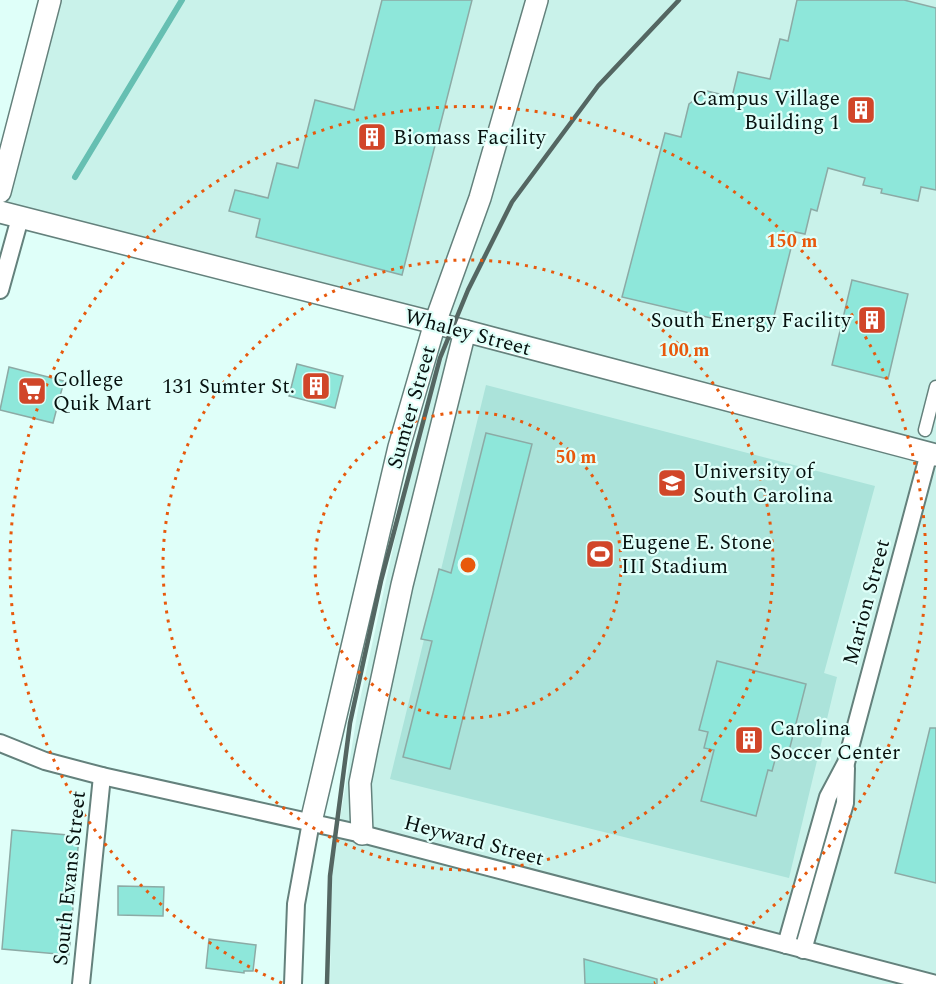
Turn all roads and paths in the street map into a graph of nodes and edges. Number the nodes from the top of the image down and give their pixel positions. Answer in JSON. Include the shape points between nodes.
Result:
{"nodes":[{"id":1,"x":50,"y":0,"type":"edge"},
{"id":2,"x":537,"y":0,"type":"edge"},
{"id":3,"x":0,"y":192,"type":"edge"},
{"id":4,"x":10,"y":215,"type":"edge"},
{"id":5,"x":0,"y":290,"type":"edge"},
{"id":6,"x":435,"y":323,"type":"junction"},
{"id":7,"x":465,"y":331,"type":"junction"},
{"id":8,"x":936,"y":387,"type":"edge"},
{"id":9,"x":925,"y":430,"type":"dead end"},
{"id":10,"x":933,"y":454,"type":"edge"},
{"id":11,"x":0,"y":743,"type":"edge"},
{"id":12,"x":846,"y":763,"type":"junction"},
{"id":13,"x":102,"y":776,"type":"junction"},
{"id":14,"x":311,"y":822,"type":"junction"},
{"id":15,"x":362,"y":834,"type":"junction"},
{"id":16,"x":786,"y":945,"type":"junction"},
{"id":17,"x":803,"y":950,"type":"junction"},
{"id":18,"x":81,"y":984,"type":"edge"},
{"id":19,"x":293,"y":984,"type":"edge"},
{"id":20,"x":936,"y":984,"type":"edge"}],
"edges":[{"from":1,"to":3,"type":"street"},
{"from":2,"to":6,"type":"street","name":"Sumter Street","via":[[480,198]]},
{"from":4,"to":5,"type":"street"},
{"from":4,"to":6,"type":"street","name":"Whaley Street"},
{"from":6,"to":7,"type":"street","name":"Whaley Street"},
{"from":6,"to":14,"type":"street","name":"Sumter Street","via":[[399,447]]},
{"from":7,"to":10,"type":"street","name":"Whaley Street"},
{"from":7,"to":15,"type":"street","name":"Sumter Street","via":[[364,759],[360,783]]},
{"from":8,"to":9,"type":"street"},
{"from":10,"to":12,"type":"street","name":"Marion Street"},
{"from":11,"to":13,"type":"street","name":"Heyward Street"},
{"from":12,"to":16,"type":"street","name":"Marion Street","via":[[828,797]]},
{"from":12,"to":17,"type":"street","name":"Marion Street","via":[[845,803]]},
{"from":13,"to":14,"type":"street","name":"Heyward Street"},
{"from":13,"to":18,"type":"street","name":"South Evans Street"},
{"from":14,"to":15,"type":"street","name":"Heyward Street"},
{"from":14,"to":19,"type":"street","via":[[296,904]]},
{"from":15,"to":16,"type":"street","name":"Heyward Street"},
{"from":16,"to":17,"type":"street","name":"Heyward Street"},
{"from":17,"to":20,"type":"street","name":"Heyward Street"}]}
